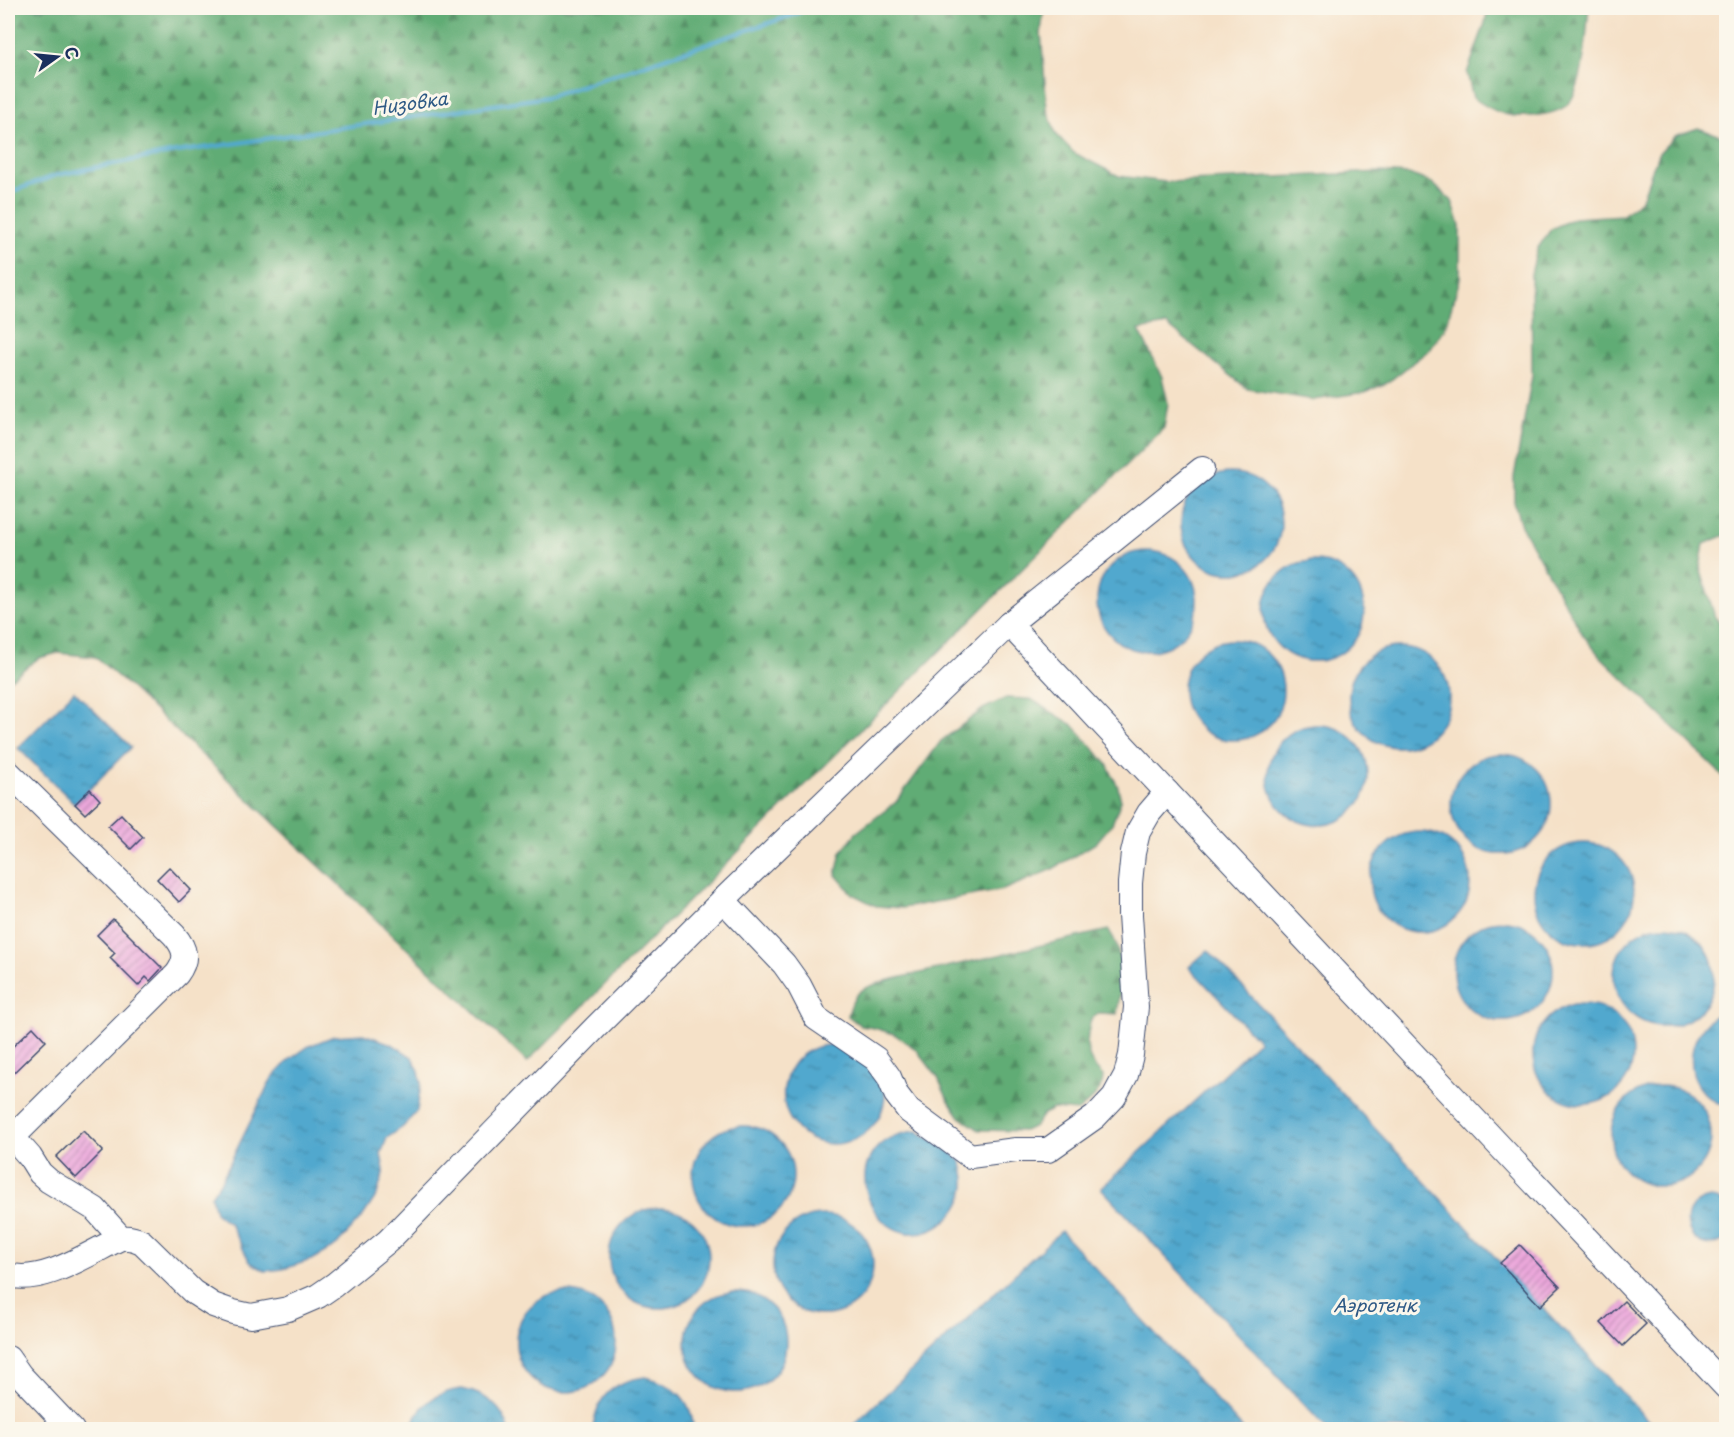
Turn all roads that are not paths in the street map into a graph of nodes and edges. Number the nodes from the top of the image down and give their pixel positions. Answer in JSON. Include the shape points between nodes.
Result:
{"nodes":[{"id":1,"x":1202,"y":469,"type":"dead end"},
{"id":2,"x":1009,"y":624,"type":"junction"},
{"id":3,"x":8,"y":771,"type":"edge"},
{"id":4,"x":1167,"y":792,"type":"junction"},
{"id":5,"x":723,"y":900,"type":"junction"},
{"id":6,"x":10,"y":1134,"type":"edge"},
{"id":7,"x":121,"y":1238,"type":"junction"},
{"id":8,"x":8,"y":1275,"type":"edge"},
{"id":9,"x":8,"y":1283,"type":"edge"},
{"id":10,"x":8,"y":1296,"type":"edge"},
{"id":11,"x":8,"y":1358,"type":"edge"},
{"id":12,"x":1726,"y":1387,"type":"edge"},
{"id":13,"x":72,"y":1430,"type":"edge"}],
"edges":[{"from":1,"to":2,"type":"lane"},
{"from":2,"to":4,"type":"lane"},
{"from":2,"to":5,"type":"lane"},
{"from":3,"to":6,"type":"lane","via":[[174,935],[186,957],[177,974]]},
{"from":4,"to":5,"type":"lane","via":[[1138,832],[1133,853],[1130,915],[1136,1007],[1126,1075],[1114,1097],[1095,1117],[1048,1150],[970,1156],[909,1111],[876,1059],[816,1018],[784,964]]},
{"from":4,"to":12,"type":"lane"},
{"from":5,"to":7,"type":"lane","via":[[388,1241],[318,1296],[269,1313],[250,1316],[233,1312],[193,1292],[142,1242]]},
{"from":6,"to":7,"type":"lane","via":[[40,1173],[95,1209]]},
{"from":7,"to":8,"type":"lane","via":[[44,1274]]},
{"from":9,"to":10,"type":"lane"},
{"from":11,"to":13,"type":"lane"}]}
